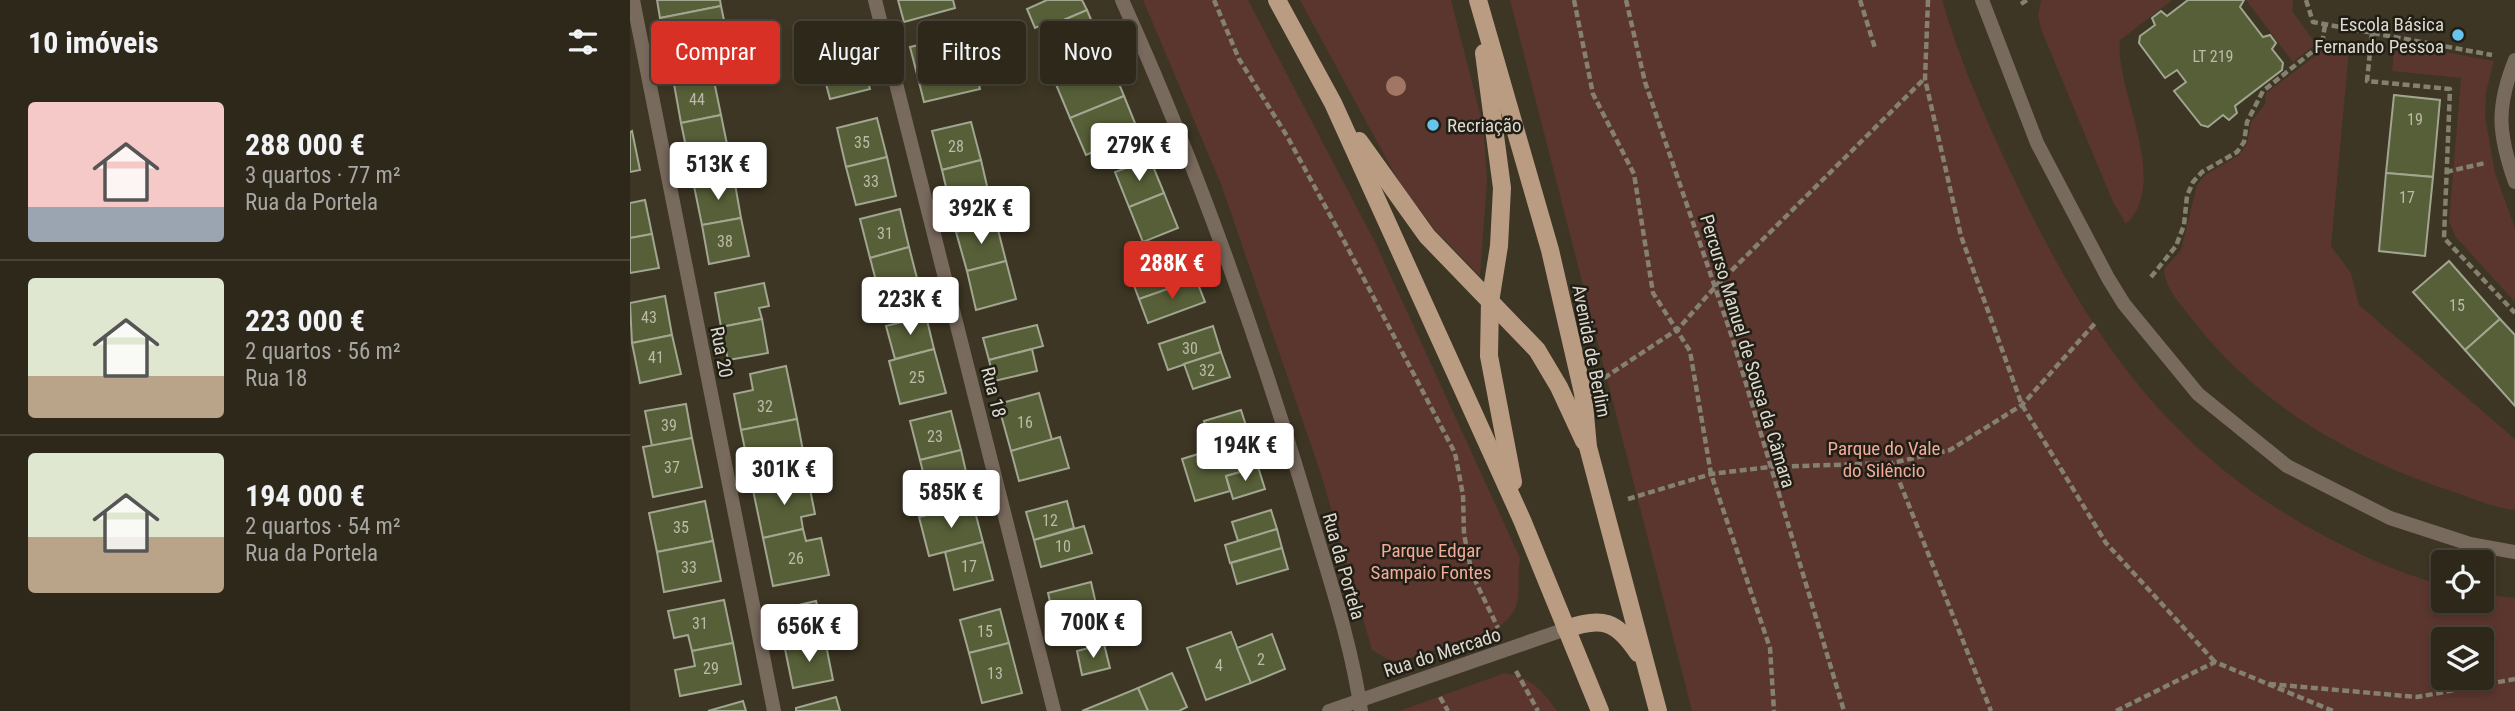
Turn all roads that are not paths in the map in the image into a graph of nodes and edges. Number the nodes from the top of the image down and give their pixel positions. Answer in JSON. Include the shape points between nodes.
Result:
{"nodes":[{"id":1,"x":633,"y":0,"type":"edge"},
{"id":2,"x":875,"y":0,"type":"edge"},
{"id":3,"x":1122,"y":0,"type":"edge"},
{"id":4,"x":1278,"y":0,"type":"edge"},
{"id":5,"x":1477,"y":0,"type":"edge"},
{"id":6,"x":1982,"y":0,"type":"edge"},
{"id":7,"x":2515,"y":60,"type":"edge"},
{"id":8,"x":1333,"y":103,"type":"junction"},
{"id":9,"x":2515,"y":182,"type":"edge"},
{"id":10,"x":1490,"y":302,"type":"junction"},
{"id":11,"x":1588,"y":447,"type":"junction"},
{"id":12,"x":1522,"y":520,"type":"junction"},
{"id":13,"x":2515,"y":552,"type":"edge"},
{"id":14,"x":1566,"y":629,"type":"junction"},
{"id":15,"x":1646,"y":668,"type":"junction"},
{"id":16,"x":1360,"y":705,"type":"edge"},
{"id":17,"x":775,"y":711,"type":"edge"},
{"id":18,"x":1054,"y":711,"type":"edge"},
{"id":19,"x":1329,"y":711,"type":"edge"},
{"id":20,"x":1600,"y":711,"type":"edge"},
{"id":21,"x":1658,"y":711,"type":"edge"}],
"edges":[{"from":1,"to":17,"type":"street","name":"Rua 20"},
{"from":2,"to":18,"type":"street","name":"Rua 18"},
{"from":3,"to":16,"type":"street","name":"Rua da Portela","via":[[1179,134],[1254,338],[1318,542]]},
{"from":4,"to":8,"type":"main road"},
{"from":5,"to":10,"type":"main road","via":[[1502,188]]},
{"from":5,"to":11,"type":"main road","name":"Avenida de Berlim","via":[[1550,250],[1583,393]]},
{"from":6,"to":13,"type":"street","via":[[2037,142],[2108,278],[2198,394],[2287,466],[2390,518],[2470,544]]},
{"from":7,"to":9,"type":"street","via":[[2502,92],[2502,137]]},
{"from":8,"to":10,"type":"main road","via":[[1413,219]]},
{"from":8,"to":12,"type":"main road"},
{"from":10,"to":11,"type":"main road","via":[[1543,359]]},
{"from":10,"to":12,"type":"main road","via":[[1492,382]]},
{"from":11,"to":15,"type":"main road","name":"Avenida de Berlim"},
{"from":12,"to":14,"type":"main road"},
{"from":14,"to":15,"type":"main road","via":[[1592,621],[1614,625]]},
{"from":14,"to":16,"type":"street","name":"Rua do Mercado"},
{"from":14,"to":20,"type":"main road"},
{"from":15,"to":21,"type":"main road","name":"Avenida de Berlim"},
{"from":16,"to":19,"type":"street","name":"Rua do Mercado"}]}
